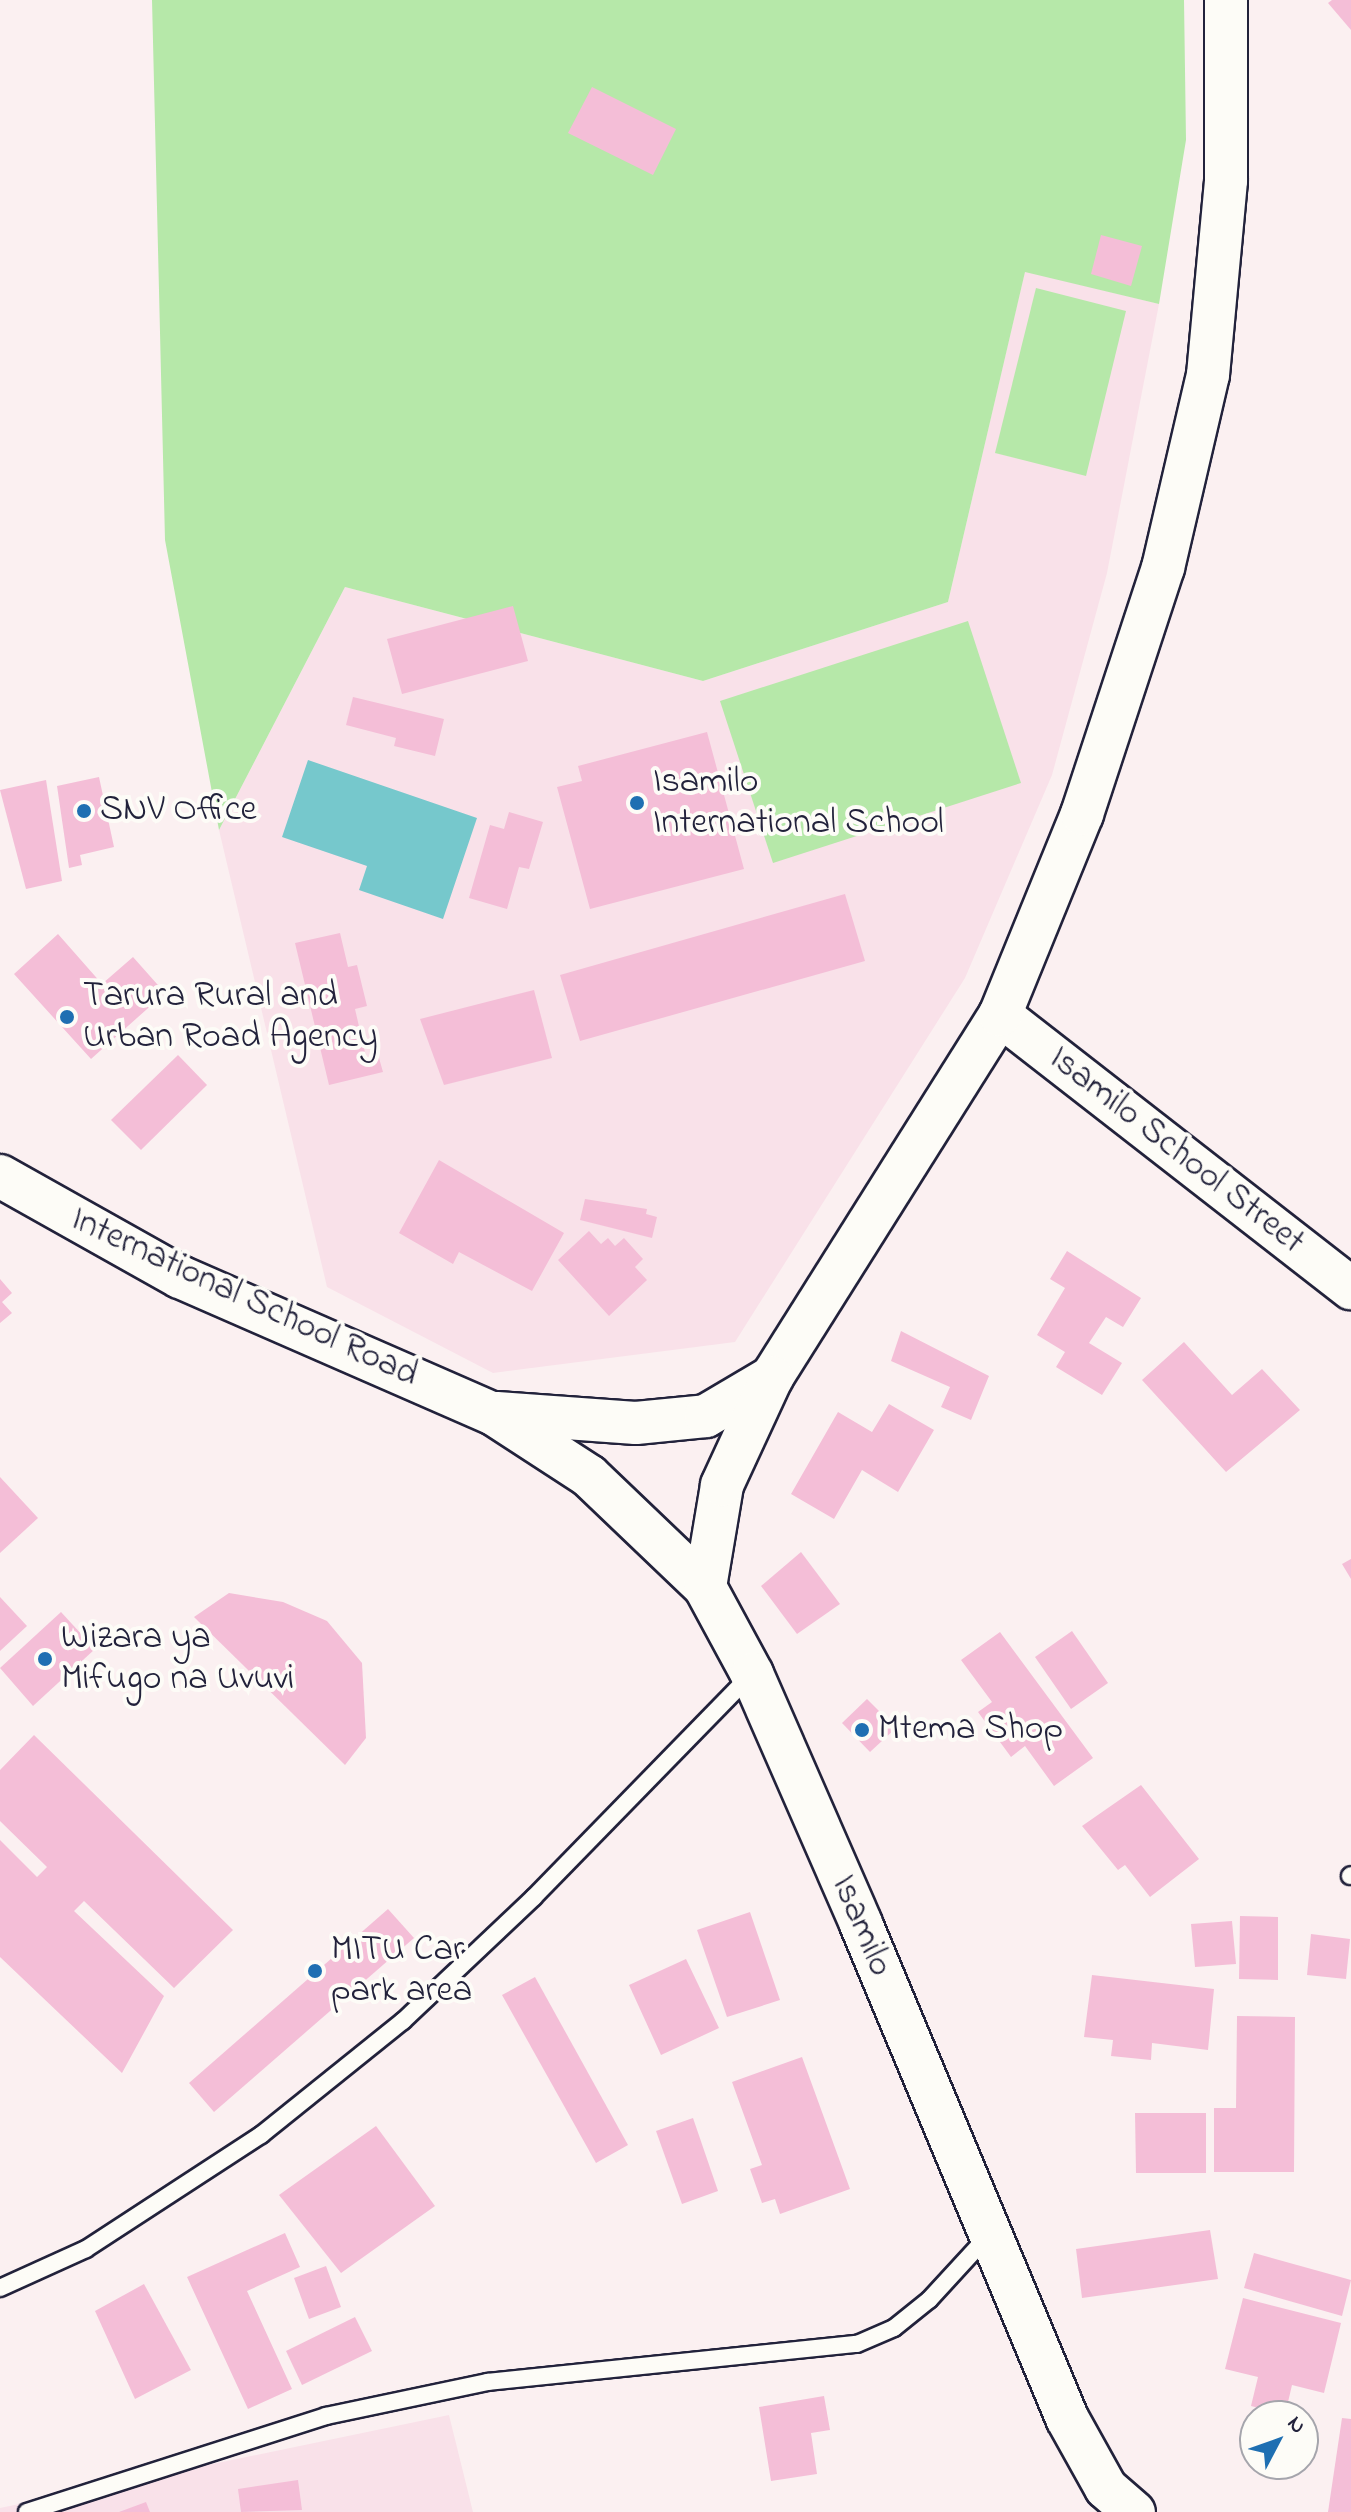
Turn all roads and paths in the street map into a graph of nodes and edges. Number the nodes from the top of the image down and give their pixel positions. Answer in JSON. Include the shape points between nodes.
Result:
{"nodes":[{"id":1,"x":1226,"y":0,"type":"edge"},
{"id":2,"x":1000,"y":1015,"type":"junction"},
{"id":3,"x":0,"y":1176,"type":"edge"},
{"id":4,"x":1351,"y":1288,"type":"edge"},
{"id":5,"x":772,"y":1377,"type":"junction"},
{"id":6,"x":492,"y":1413,"type":"junction"},
{"id":7,"x":705,"y":1587,"type":"junction"},
{"id":8,"x":752,"y":1674,"type":"junction"},
{"id":9,"x":988,"y":2236,"type":"junction"},
{"id":10,"x":0,"y":2288,"type":"edge"},
{"id":11,"x":27,"y":2512,"type":"edge"},
{"id":12,"x":1134,"y":2512,"type":"edge"}],
"edges":[{"from":1,"to":2,"type":"street","via":[[1226,180],[1208,375],[1163,568],[1082,814]]},
{"from":2,"to":4,"type":"street","name":"Isamilo School Street"},
{"from":2,"to":5,"type":"street"},
{"from":3,"to":6,"type":"street","name":"International School Road","via":[[180,1277]]},
{"from":5,"to":6,"type":"street","via":[[706,1416],[636,1423]]},
{"from":5,"to":7,"type":"street","via":[[722,1485]]},
{"from":6,"to":7,"type":"street","name":"Isamilo","via":[[589,1476]]},
{"from":7,"to":8,"type":"street","name":"Isamilo"},
{"from":8,"to":9,"type":"street","name":"Isamilo"},
{"from":8,"to":10,"type":"lane","via":[[534,1897],[403,2021],[261,2135],[86,2249]]},
{"from":9,"to":11,"type":"lane","via":[[929,2300],[894,2328],[857,2344],[487,2382],[326,2416]]},
{"from":9,"to":12,"type":"street","name":"Isamilo","via":[[1067,2418],[1106,2488]]}]}
